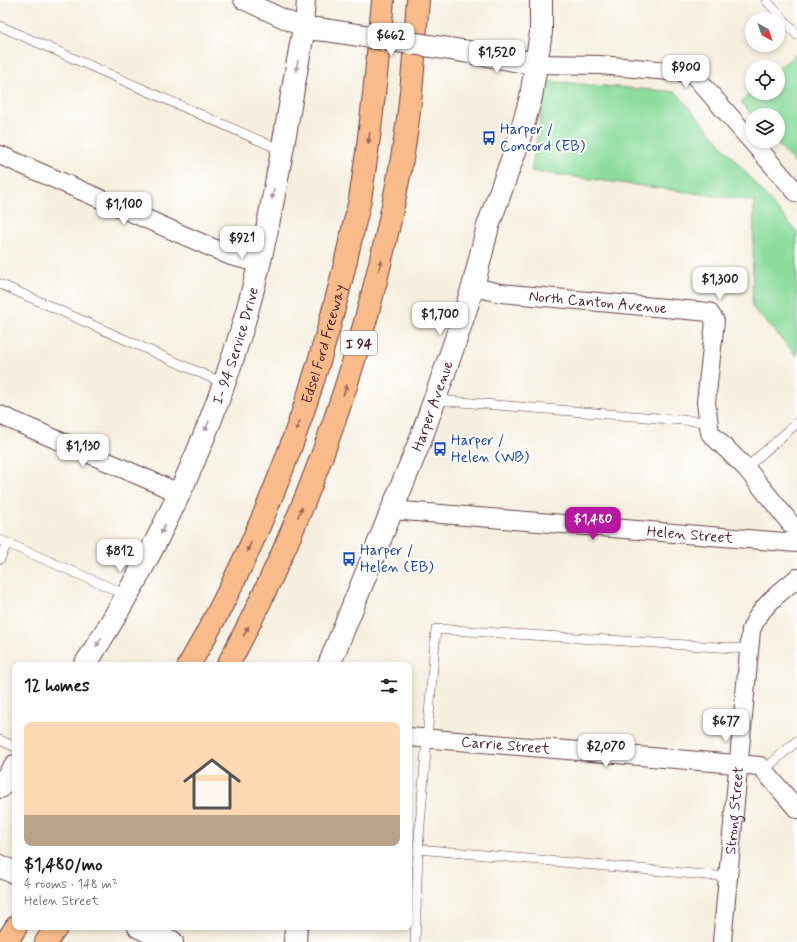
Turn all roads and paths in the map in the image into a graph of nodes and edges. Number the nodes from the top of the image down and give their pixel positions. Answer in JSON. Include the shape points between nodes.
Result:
{"nodes":[{"id":1,"x":242,"y":0,"type":"edge"},
{"id":2,"x":306,"y":0,"type":"edge"},
{"id":3,"x":383,"y":0,"type":"edge"},
{"id":4,"x":418,"y":0,"type":"edge"},
{"id":5,"x":541,"y":0,"type":"edge"},
{"id":6,"x":766,"y":0,"type":"edge"},
{"id":7,"x":0,"y":26,"type":"edge"},
{"id":8,"x":304,"y":28,"type":"junction"},
{"id":9,"x":797,"y":35,"type":"edge"},
{"id":10,"x":537,"y":64,"type":"junction"},
{"id":11,"x":281,"y":150,"type":"junction"},
{"id":12,"x":0,"y":155,"type":"edge"},
{"id":13,"x":797,"y":193,"type":"edge"},
{"id":14,"x":259,"y":263,"type":"junction"},
{"id":15,"x":0,"y":284,"type":"edge"},
{"id":16,"x":472,"y":287,"type":"junction"},
{"id":17,"x":223,"y":383,"type":"junction"},
{"id":18,"x":436,"y":400,"type":"junction"},
{"id":19,"x":0,"y":414,"type":"edge"},
{"id":20,"x":708,"y":422,"type":"junction"},
{"id":21,"x":797,"y":423,"type":"edge"},
{"id":22,"x":746,"y":468,"type":"junction"},
{"id":23,"x":179,"y":493,"type":"junction"},
{"id":24,"x":391,"y":510,"type":"junction"},
{"id":25,"x":797,"y":529,"type":"edge"},
{"id":26,"x":4,"y":541,"type":"edge"},
{"id":27,"x":797,"y":544,"type":"edge"},
{"id":28,"x":0,"y":558,"type":"edge"},
{"id":29,"x":797,"y":578,"type":"edge"},
{"id":30,"x":127,"y":595,"type":"junction"},
{"id":31,"x":749,"y":649,"type":"junction"},
{"id":32,"x":87,"y":662,"type":"edge"},
{"id":33,"x":191,"y":662,"type":"edge"},
{"id":34,"x":230,"y":662,"type":"edge"},
{"id":35,"x":330,"y":662,"type":"edge"},
{"id":36,"x":412,"y":737,"type":"edge"},
{"id":37,"x":427,"y":739,"type":"junction"},
{"id":38,"x":0,"y":740,"type":"edge"},
{"id":39,"x":797,"y":741,"type":"edge"},
{"id":40,"x":12,"y":746,"type":"edge"},
{"id":41,"x":739,"y":763,"type":"junction"},
{"id":42,"x":12,"y":770,"type":"edge"},
{"id":43,"x":764,"y":770,"type":"junction"},
{"id":44,"x":0,"y":787,"type":"edge"},
{"id":45,"x":797,"y":809,"type":"edge"},
{"id":46,"x":418,"y":849,"type":"junction"},
{"id":47,"x":0,"y":866,"type":"edge"},
{"id":48,"x":12,"y":872,"type":"edge"},
{"id":49,"x":728,"y":877,"type":"junction"},
{"id":50,"x":14,"y":930,"type":"edge"},
{"id":51,"x":55,"y":930,"type":"edge"},
{"id":52,"x":296,"y":930,"type":"edge"},
{"id":53,"x":6,"y":942,"type":"edge"},
{"id":54,"x":46,"y":942,"type":"edge"},
{"id":55,"x":295,"y":942,"type":"edge"},
{"id":56,"x":415,"y":942,"type":"edge"},
{"id":57,"x":722,"y":942,"type":"edge"}],
"edges":[{"from":1,"to":8,"type":"street"},
{"from":2,"to":8,"type":"street"},
{"from":3,"to":33,"type":"highway","name":"Edsel Ford Freeway","number":"I 94","one_way":true,"via":[[375,99],[359,201],[320,360],[280,475],[246,553]]},
{"from":34,"to":4,"type":"highway","number":"I 94","one_way":true,"via":[[268,586],[309,491],[365,322],[382,255],[403,150],[410,102]]},
{"from":5,"to":10,"type":"street","name":"Harper Avenue"},
{"from":6,"to":9,"type":"lane"},
{"from":7,"to":11,"type":"lane"},
{"from":8,"to":10,"type":"street","bridge":true},
{"from":8,"to":11,"type":"street","name":"I- 94 Service Drive","one_way":true},
{"from":10,"to":13,"type":"street","via":[[600,65],[692,73]]},
{"from":10,"to":16,"type":"street","name":"Harper Avenue","via":[[518,142],[488,226]]},
{"from":11,"to":14,"type":"street","name":"I- 94 Service Drive","one_way":true},
{"from":12,"to":14,"type":"street","via":[[231,256]]},
{"from":14,"to":17,"type":"street","name":"I- 94 Service Drive","via":[[241,332]]},
{"from":15,"to":17,"type":"lane"},
{"from":16,"to":18,"type":"street","name":"Harper Avenue"},
{"from":16,"to":20,"type":"street","name":"North Canton Avenue","via":[[709,312],[715,321],[706,402]]},
{"from":17,"to":23,"type":"street","name":"I- 94 Service Drive","one_way":true},
{"from":18,"to":20,"type":"lane"},
{"from":18,"to":24,"type":"street","name":"Harper Avenue"},
{"from":19,"to":23,"type":"street"},
{"from":20,"to":22,"type":"street","name":"North Canton Avenue","via":[[712,436]]},
{"from":21,"to":22,"type":"lane"},
{"from":22,"to":25,"type":"street","name":"North Canton Avenue"},
{"from":23,"to":30,"type":"street","name":"I- 94 Service Drive","one_way":true,"via":[[159,537]]},
{"from":24,"to":27,"type":"street","name":"Helen Street"},
{"from":24,"to":35,"type":"street","name":"Harper Avenue"},
{"from":26,"to":28,"type":"lane"},
{"from":26,"to":30,"type":"lane"},
{"from":29,"to":31,"type":"street","name":"Strong Street","via":[[779,592],[756,617],[751,630]]},
{"from":30,"to":32,"type":"street","name":"I- 94 Service Drive","one_way":true},
{"from":31,"to":37,"type":"lane","via":[[436,629]]},
{"from":31,"to":41,"type":"street","name":"Strong Street"},
{"from":36,"to":37,"type":"street","name":"Carrie Street"},
{"from":37,"to":41,"type":"street","name":"Carrie Street"},
{"from":37,"to":46,"type":"lane"},
{"from":38,"to":40,"type":"lane"},
{"from":39,"to":43,"type":"lane"},
{"from":41,"to":43,"type":"street","name":"Carrie Street","via":[[760,766]]},
{"from":41,"to":49,"type":"street","name":"Strong Street"},
{"from":42,"to":44,"type":"street"},
{"from":43,"to":45,"type":"street"},
{"from":46,"to":49,"type":"lane"},
{"from":46,"to":56,"type":"lane"},
{"from":47,"to":48,"type":"street"},
{"from":49,"to":57,"type":"street","name":"Strong Street"},
{"from":50,"to":53,"type":"highway"},
{"from":51,"to":54,"type":"highway"},
{"from":52,"to":55,"type":"street"}]}
